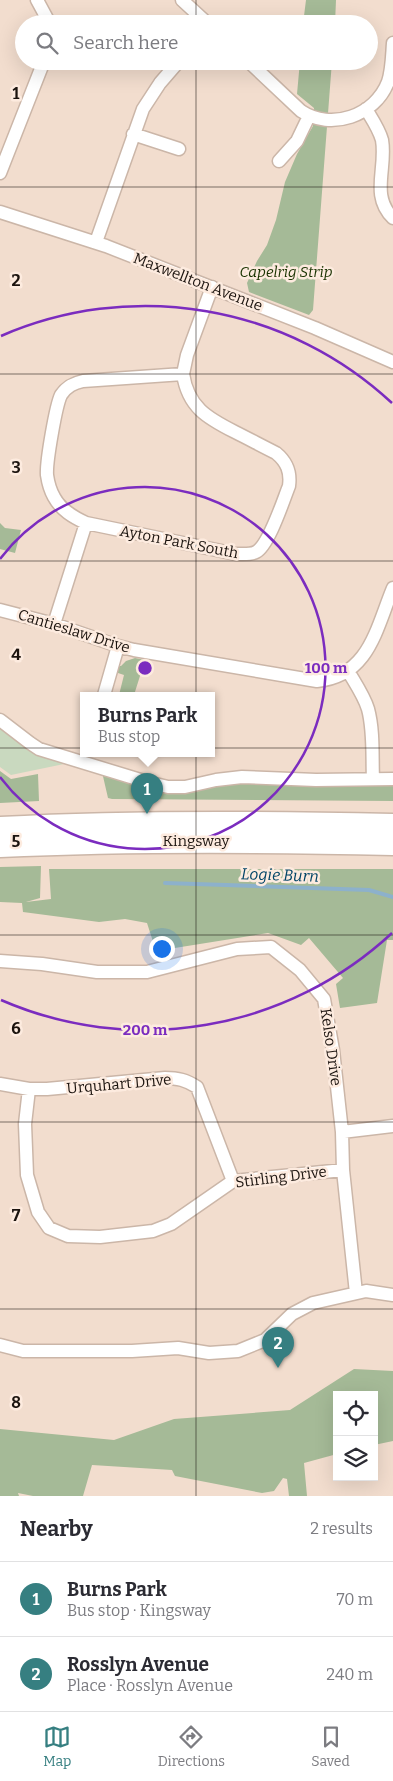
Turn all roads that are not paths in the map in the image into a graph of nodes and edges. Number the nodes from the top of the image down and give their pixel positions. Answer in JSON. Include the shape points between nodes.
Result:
{"nodes":[{"id":1,"x":37,"y":0,"type":"edge"},
{"id":2,"x":182,"y":0,"type":"edge"},
{"id":3,"x":45,"y":15,"type":"edge"},
{"id":4,"x":198,"y":15,"type":"edge"},
{"id":5,"x":393,"y":43,"type":"edge"},
{"id":6,"x":40,"y":70,"type":"edge"},
{"id":7,"x":171,"y":70,"type":"edge"},
{"id":8,"x":257,"y":70,"type":"edge"},
{"id":9,"x":366,"y":110,"type":"junction"},
{"id":10,"x":309,"y":116,"type":"junction"},
{"id":11,"x":133,"y":134,"type":"junction"},
{"id":12,"x":179,"y":149,"type":"dead end"},
{"id":13,"x":279,"y":161,"type":"dead end"},
{"id":14,"x":0,"y":173,"type":"edge"},
{"id":15,"x":0,"y":212,"type":"edge"},
{"id":16,"x":393,"y":218,"type":"edge"},
{"id":17,"x":96,"y":242,"type":"junction"},
{"id":18,"x":212,"y":287,"type":"junction"},
{"id":19,"x":393,"y":362,"type":"edge"},
{"id":20,"x":183,"y":374,"type":"junction"},
{"id":21,"x":86,"y":523,"type":"junction"},
{"id":22,"x":393,"y":588,"type":"edge"},
{"id":23,"x":0,"y":610,"type":"edge"},
{"id":24,"x":54,"y":624,"type":"junction"},
{"id":25,"x":118,"y":646,"type":"junction"},
{"id":26,"x":348,"y":671,"type":"junction"},
{"id":27,"x":105,"y":692,"type":"edge"},
{"id":28,"x":0,"y":720,"type":"edge"},
{"id":29,"x":80,"y":756,"type":"edge"},
{"id":30,"x":86,"y":757,"type":"edge"},
{"id":31,"x":372,"y":779,"type":"junction"},
{"id":32,"x":393,"y":779,"type":"edge"},
{"id":33,"x":393,"y":825,"type":"edge"},
{"id":34,"x":0,"y":828,"type":"edge"},
{"id":35,"x":393,"y":844,"type":"edge"},
{"id":36,"x":0,"y":846,"type":"edge"},
{"id":37,"x":0,"y":961,"type":"edge"},
{"id":38,"x":0,"y":1084,"type":"edge"},
{"id":39,"x":29,"y":1089,"type":"junction"},
{"id":40,"x":393,"y":1126,"type":"edge"},
{"id":41,"x":342,"y":1132,"type":"junction"},
{"id":42,"x":344,"y":1170,"type":"junction"},
{"id":43,"x":233,"y":1180,"type":"junction"},
{"id":44,"x":356,"y":1292,"type":"junction"},
{"id":45,"x":393,"y":1295,"type":"edge"},
{"id":46,"x":0,"y":1345,"type":"edge"}],
"edges":[{"from":1,"to":3,"type":"street"},
{"from":2,"to":4,"type":"street"},
{"from":5,"to":9,"type":"street","via":[[388,81]]},
{"from":6,"to":14,"type":"street"},
{"from":7,"to":11,"type":"street","via":[[152,93]]},
{"from":8,"to":10,"type":"street"},
{"from":9,"to":10,"type":"street","via":[[332,120]]},
{"from":9,"to":16,"type":"street","via":[[382,140],[380,192],[384,206]]},
{"from":10,"to":13,"type":"street","via":[[296,141]]},
{"from":11,"to":12,"type":"street"},
{"from":11,"to":17,"type":"street"},
{"from":15,"to":17,"type":"street","name":"Maxwellton Avenue"},
{"from":17,"to":18,"type":"street","name":"Maxwellton Avenue"},
{"from":18,"to":19,"type":"street","name":"Maxwellton Avenue"},
{"from":18,"to":20,"type":"street"},
{"from":20,"to":21,"type":"street","via":[[83,381],[73,383],[62,394],[48,464],[49,484],[63,509]]},
{"from":20,"to":21,"type":"street","name":"Ayton Park South","via":[[192,401],[204,414],[285,461],[289,486],[266,542],[256,552],[236,554]]},
{"from":21,"to":24,"type":"street"},
{"from":22,"to":26,"type":"street","name":"Cantieslaw Drive","via":[[368,649]]},
{"from":23,"to":24,"type":"street","name":"Cantieslaw Drive"},
{"from":24,"to":25,"type":"street","name":"Cantieslaw Drive"},
{"from":25,"to":26,"type":"street","name":"Cantieslaw Drive","via":[[317,681]]},
{"from":25,"to":27,"type":"street"},
{"from":26,"to":31,"type":"street","via":[[368,710]]},
{"from":28,"to":29,"type":"street","via":[[39,749]]},
{"from":30,"to":31,"type":"street","via":[[147,782],[168,787],[242,777]]},
{"from":31,"to":32,"type":"street"},
{"from":33,"to":34,"type":"highway","name":"Kingsway","via":[[216,822]]},
{"from":35,"to":36,"type":"highway","name":"Kingsway","via":[[213,840]]},
{"from":37,"to":41,"type":"street","name":"Kelso Drive","via":[[96,972],[147,972],[237,949],[271,948],[300,970],[324,999]]},
{"from":38,"to":39,"type":"street","name":"Urquhart Drive"},
{"from":39,"to":43,"type":"street","name":"Urquhart Drive","via":[[165,1078],[185,1080],[197,1088]]},
{"from":39,"to":43,"type":"street","name":"Stirling Drive","via":[[25,1124],[27,1175],[38,1212],[49,1228],[58,1233],[100,1237],[153,1230],[171,1224]]},
{"from":40,"to":41,"type":"street"},
{"from":41,"to":42,"type":"street","name":"Kelso Drive"},
{"from":42,"to":43,"type":"street","name":"Stirling Drive"},
{"from":42,"to":44,"type":"street","name":"Kelso Drive"},
{"from":44,"to":45,"type":"street"},
{"from":44,"to":46,"type":"street","via":[[313,1303],[292,1314],[265,1340],[238,1352],[209,1353],[178,1348],[31,1352]]}]}
